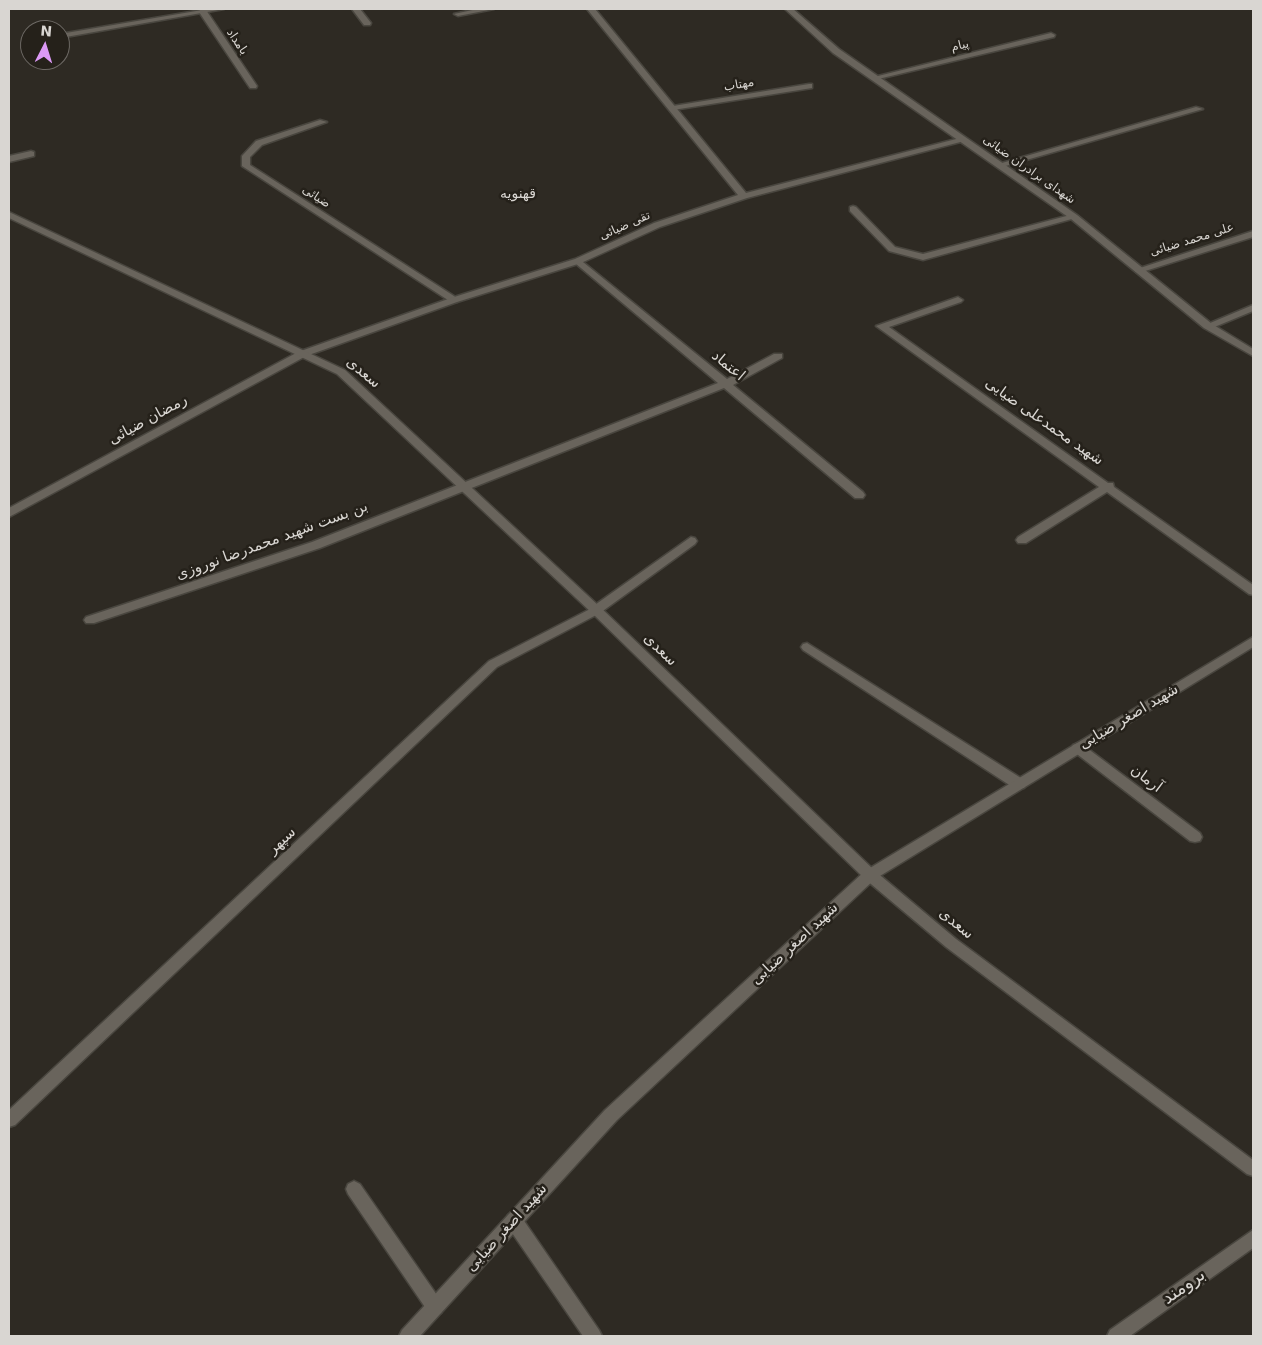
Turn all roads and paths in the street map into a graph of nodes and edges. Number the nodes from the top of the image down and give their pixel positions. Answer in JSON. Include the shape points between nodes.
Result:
{"nodes":[{"id":1,"x":220,"y":9,"type":"edge"},
{"id":2,"x":356,"y":9,"type":"edge"},
{"id":3,"x":490,"y":9,"type":"edge"},
{"id":4,"x":592,"y":9,"type":"edge"},
{"id":5,"x":789,"y":9,"type":"edge"},
{"id":6,"x":203,"y":12,"type":"junction"},
{"id":7,"x":458,"y":14,"type":"dead end"},
{"id":8,"x":367,"y":23,"type":"dead end"},
{"id":9,"x":70,"y":34,"type":"edge"},
{"id":10,"x":1051,"y":35,"type":"dead end"},
{"id":11,"x":874,"y":78,"type":"junction"},
{"id":12,"x":253,"y":86,"type":"dead end"},
{"id":13,"x":809,"y":86,"type":"dead end"},
{"id":14,"x":673,"y":108,"type":"junction"},
{"id":15,"x":1199,"y":109,"type":"dead end"},
{"id":16,"x":323,"y":122,"type":"dead end"},
{"id":17,"x":964,"y":140,"type":"junction"},
{"id":18,"x":31,"y":154,"type":"dead end"},
{"id":19,"x":9,"y":159,"type":"edge"},
{"id":20,"x":999,"y":165,"type":"junction"},
{"id":21,"x":744,"y":196,"type":"junction"},
{"id":22,"x":853,"y":209,"type":"dead end"},
{"id":23,"x":9,"y":215,"type":"edge"},
{"id":24,"x":1074,"y":217,"type":"junction"},
{"id":25,"x":1253,"y":234,"type":"edge"},
{"id":26,"x":578,"y":261,"type":"junction"},
{"id":27,"x":1139,"y":270,"type":"junction"},
{"id":28,"x":454,"y":300,"type":"junction"},
{"id":29,"x":958,"y":300,"type":"dead end"},
{"id":30,"x":1253,"y":308,"type":"edge"},
{"id":31,"x":1208,"y":326,"type":"junction"},
{"id":32,"x":1253,"y":353,"type":"edge"},
{"id":33,"x":302,"y":354,"type":"junction"},
{"id":34,"x":778,"y":356,"type":"dead end"},
{"id":35,"x":726,"y":384,"type":"junction"},
{"id":36,"x":462,"y":486,"type":"junction"},
{"id":37,"x":1109,"y":486,"type":"junction"},
{"id":38,"x":860,"y":495,"type":"dead end"},
{"id":39,"x":9,"y":513,"type":"edge"},
{"id":40,"x":1022,"y":540,"type":"dead end"},
{"id":41,"x":691,"y":541,"type":"dead end"},
{"id":42,"x":1253,"y":591,"type":"edge"},
{"id":43,"x":596,"y":610,"type":"junction"},
{"id":44,"x":90,"y":620,"type":"dead end"},
{"id":45,"x":1253,"y":641,"type":"edge"},
{"id":46,"x":807,"y":647,"type":"dead end"},
{"id":47,"x":1078,"y":748,"type":"junction"},
{"id":48,"x":1019,"y":784,"type":"junction"},
{"id":49,"x":1195,"y":837,"type":"dead end"},
{"id":50,"x":870,"y":875,"type":"junction"},
{"id":51,"x":9,"y":1120,"type":"edge"},
{"id":52,"x":1253,"y":1169,"type":"edge"},
{"id":53,"x":354,"y":1188,"type":"dead end"},
{"id":54,"x":514,"y":1221,"type":"junction"},
{"id":55,"x":1253,"y":1238,"type":"edge"},
{"id":56,"x":435,"y":1307,"type":"junction"},
{"id":57,"x":408,"y":1336,"type":"edge"},
{"id":58,"x":593,"y":1336,"type":"edge"},
{"id":59,"x":1116,"y":1336,"type":"edge"}],
"edges":[{"from":1,"to":6,"type":"street"},
{"from":2,"to":8,"type":"street"},
{"from":3,"to":7,"type":"street"},
{"from":4,"to":14,"type":"street"},
{"from":5,"to":11,"type":"street","name":"شهدای برادران ضیائی","via":[[836,51]]},
{"from":6,"to":9,"type":"street"},
{"from":6,"to":12,"type":"street","name":"بامداد"},
{"from":10,"to":11,"type":"street","name":"پیام"},
{"from":11,"to":17,"type":"street","name":"شهدای برادران ضیائی"},
{"from":13,"to":14,"type":"street","name":"مهتاب"},
{"from":14,"to":21,"type":"street"},
{"from":15,"to":20,"type":"street"},
{"from":16,"to":28,"type":"street","name":"ضیائی","via":[[259,144],[246,156],[246,166]]},
{"from":17,"to":20,"type":"street","name":"شهدای برادران ضیائی"},
{"from":17,"to":21,"type":"street","name":"تقی ضیائی"},
{"from":18,"to":19,"type":"street"},
{"from":20,"to":24,"type":"street","name":"شهدای برادران ضیائی"},
{"from":21,"to":26,"type":"street","name":"تقی ضیائی","via":[[657,225]]},
{"from":22,"to":24,"type":"street","via":[[892,249],[922,257]]},
{"from":23,"to":33,"type":"street","name":"سعدی"},
{"from":24,"to":27,"type":"street","name":"شهدای برادران ضیائی"},
{"from":25,"to":27,"type":"street","name":"علی محمد ضیائی"},
{"from":26,"to":28,"type":"street","name":"تقی ضیائی"},
{"from":26,"to":35,"type":"street","name":"اعتماد"},
{"from":27,"to":31,"type":"street","name":"شهدای برادران ضیائی"},
{"from":28,"to":33,"type":"street","name":"تقی ضیائی"},
{"from":29,"to":37,"type":"street","name":"شهید محمدعلی ضیایی","via":[[881,326]]},
{"from":30,"to":31,"type":"street"},
{"from":31,"to":32,"type":"street","name":"شهدای برادران ضیائی"},
{"from":33,"to":36,"type":"street","name":"سعدی","via":[[341,372]]},
{"from":33,"to":39,"type":"street","name":"رمضان ضیائی"},
{"from":34,"to":35,"type":"street","name":"بن بست شهید محمدرضا نوروزی"},
{"from":35,"to":36,"type":"street","name":"بن بست شهید محمدرضا نوروزی"},
{"from":35,"to":38,"type":"street","name":"اعتماد"},
{"from":36,"to":43,"type":"street","name":"سعدی"},
{"from":36,"to":44,"type":"street","name":"بن بست شهید محمدرضا نوروزی","via":[[316,545]]},
{"from":37,"to":40,"type":"street"},
{"from":37,"to":42,"type":"street","name":"شهید محمدعلی ضیایی"},
{"from":41,"to":43,"type":"street","name":"سپهر"},
{"from":43,"to":50,"type":"street","name":"سعدی"},
{"from":43,"to":51,"type":"street","name":"سپهر","via":[[493,664]]},
{"from":45,"to":47,"type":"street","name":"شهید اصغر ضیایی"},
{"from":46,"to":48,"type":"street"},
{"from":47,"to":48,"type":"street","name":"شهید اصغر ضیایی"},
{"from":47,"to":49,"type":"street","name":"آرمان"},
{"from":48,"to":50,"type":"street","name":"شهید اصغر ضیایی"},
{"from":50,"to":52,"type":"street","name":"سعدی","via":[[952,943]]},
{"from":50,"to":54,"type":"street","name":"شهید اصغر ضیایی","via":[[611,1114]]},
{"from":53,"to":56,"type":"street"},
{"from":54,"to":56,"type":"street","name":"شهید اصغر ضیایی"},
{"from":54,"to":58,"type":"street"},
{"from":55,"to":59,"type":"street","name":"برومند"},
{"from":56,"to":57,"type":"street","name":"شهید اصغر ضیایی"}]}
